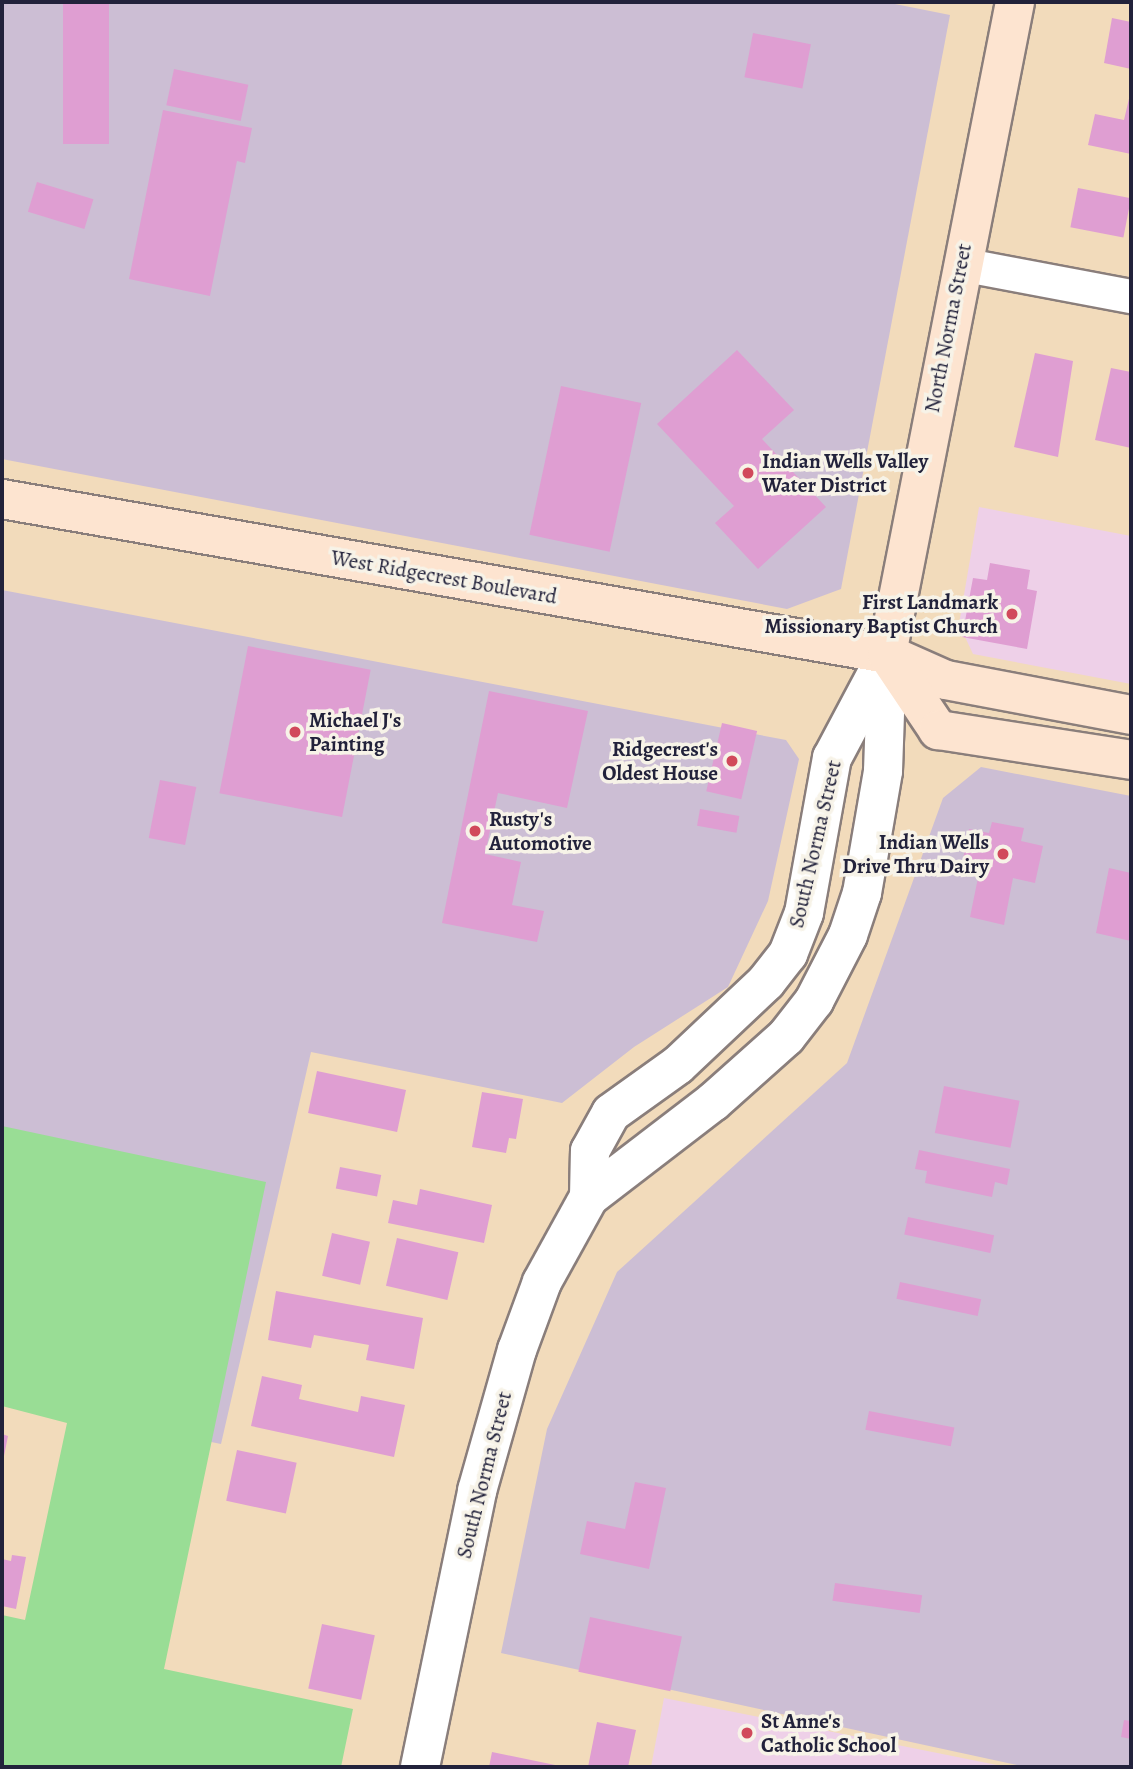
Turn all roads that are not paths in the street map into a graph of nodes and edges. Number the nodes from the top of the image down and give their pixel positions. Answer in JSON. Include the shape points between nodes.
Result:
{"nodes":[{"id":1,"x":1015,"y":2,"type":"edge"},
{"id":2,"x":961,"y":264,"type":"junction"},
{"id":3,"x":1131,"y":296,"type":"edge"},
{"id":4,"x":2,"y":499,"type":"edge"},
{"id":5,"x":887,"y":654,"type":"junction"},
{"id":6,"x":1131,"y":715,"type":"edge"},
{"id":7,"x":1131,"y":760,"type":"edge"},
{"id":8,"x":589,"y":1197,"type":"junction"},
{"id":9,"x":419,"y":1767,"type":"edge"}],
"edges":[{"from":1,"to":2,"type":"main road","name":"North Norma Street"},
{"from":2,"to":3,"type":"street"},
{"from":2,"to":5,"type":"main road","name":"North Norma Street"},
{"from":4,"to":5,"type":"main road","name":"West Ridgecrest Boulevard"},
{"from":5,"to":6,"type":"main road","name":"West Ridgecrest Boulevard","via":[[946,680]]},
{"from":5,"to":7,"type":"main road","via":[[938,730]]},
{"from":5,"to":8,"type":"street","name":"South Norma Street","via":[[832,758],[804,913],[788,954],[766,982],[678,1065],[611,1113],[590,1151]]},
{"from":5,"to":8,"type":"street","name":"South Norma Street","via":[[883,771],[862,893],[848,936],[814,1001],[786,1037],[713,1102]]},
{"from":8,"to":9,"type":"street","name":"South Norma Street","via":[[542,1282],[517,1350],[477,1490]]}]}
